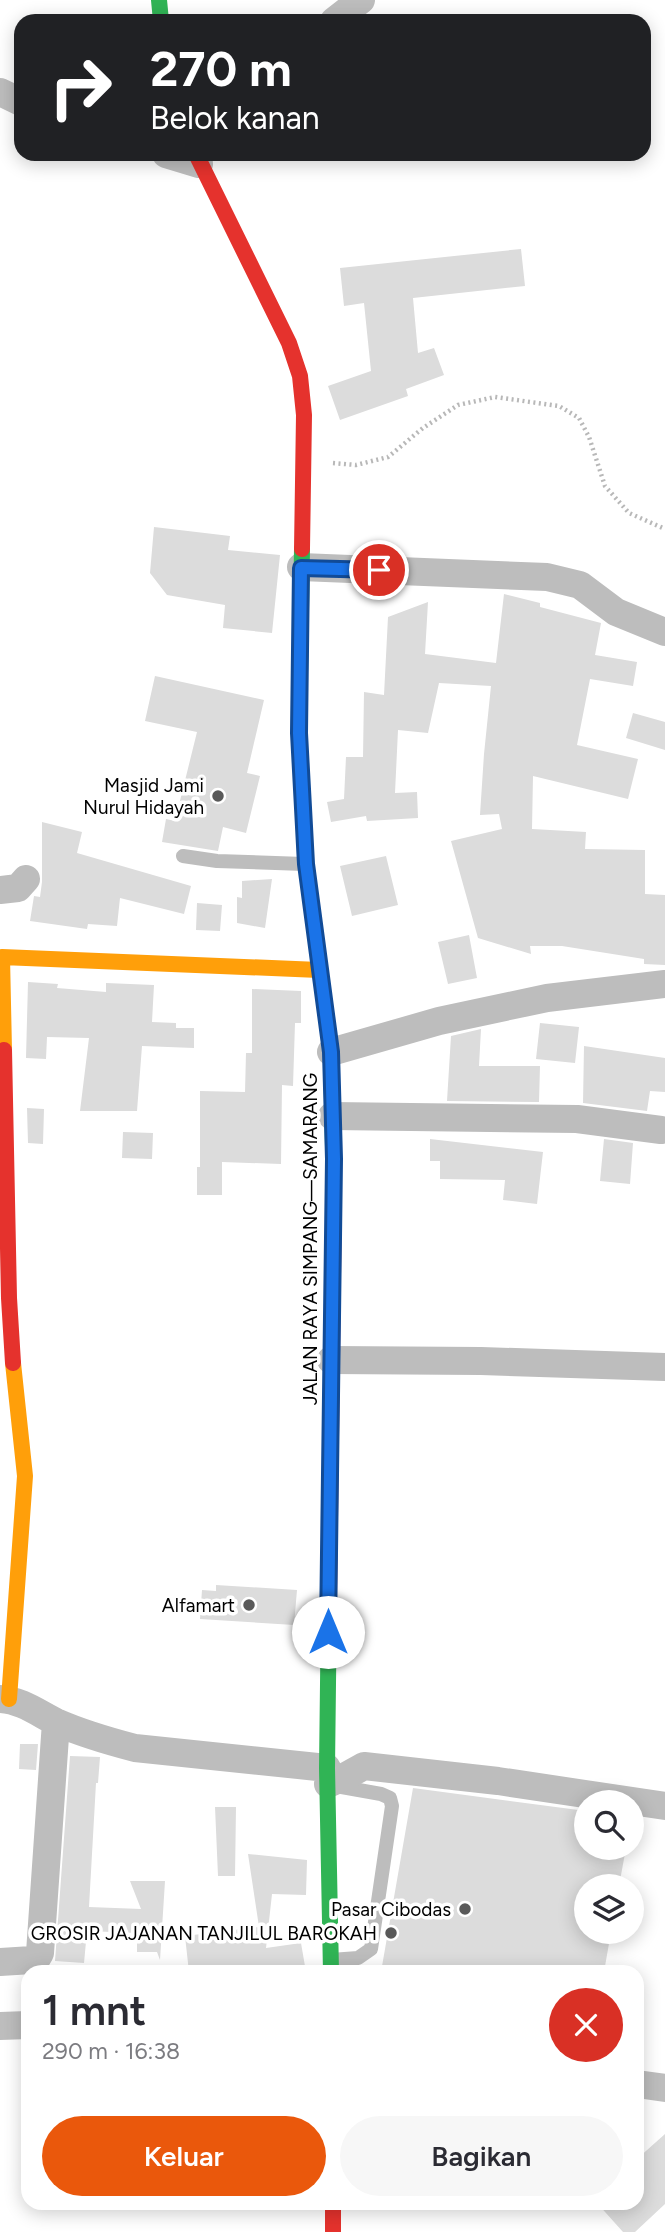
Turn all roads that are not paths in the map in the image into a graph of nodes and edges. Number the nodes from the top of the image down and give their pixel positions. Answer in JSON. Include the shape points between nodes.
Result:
{"nodes":[{"id":1,"x":361,"y":0,"type":"edge"},
{"id":2,"x":343,"y":14,"type":"edge"},
{"id":3,"x":198,"y":161,"type":"edge"},
{"id":4,"x":301,"y":568,"type":"junction"},
{"id":5,"x":665,"y":632,"type":"edge"},
{"id":6,"x":183,"y":856,"type":"dead end"},
{"id":7,"x":306,"y":864,"type":"junction"},
{"id":8,"x":26,"y":879,"type":"dead end"},
{"id":9,"x":0,"y":891,"type":"edge"},
{"id":10,"x":1,"y":956,"type":"edge"},
{"id":11,"x":319,"y":971,"type":"junction"},
{"id":12,"x":665,"y":985,"type":"edge"},
{"id":13,"x":331,"y":1052,"type":"junction"},
{"id":14,"x":332,"y":1116,"type":"junction"},
{"id":15,"x":662,"y":1130,"type":"dead end"},
{"id":16,"x":331,"y":1360,"type":"junction"},
{"id":17,"x":665,"y":1367,"type":"edge"},
{"id":18,"x":4,"y":1699,"type":"edge"},
{"id":19,"x":57,"y":1722,"type":"junction"},
{"id":20,"x":327,"y":1776,"type":"junction"},
{"id":21,"x":665,"y":1806,"type":"edge"},
{"id":22,"x":0,"y":1962,"type":"edge"},
{"id":23,"x":41,"y":1965,"type":"edge"},
{"id":24,"x":331,"y":1965,"type":"edge"},
{"id":25,"x":334,"y":1965,"type":"edge"},
{"id":26,"x":21,"y":2025,"type":"edge"},
{"id":27,"x":0,"y":2026,"type":"edge"},
{"id":28,"x":333,"y":2210,"type":"edge"},
{"id":29,"x":333,"y":2232,"type":"edge"}],
"edges":[{"from":1,"to":2,"type":"street"},
{"from":3,"to":4,"type":"main road","name":"JALAN RAYA SIMPANG—SAMARANG","via":[[258,278],[300,376],[304,415]]},
{"from":4,"to":5,"type":"street","via":[[547,577],[580,585],[615,612]]},
{"from":4,"to":7,"type":"main road","name":"JALAN RAYA SIMPANG—SAMARANG","via":[[299,733]]},
{"from":6,"to":7,"type":"lane"},
{"from":7,"to":11,"type":"main road","name":"JALAN RAYA SIMPANG—SAMARANG"},
{"from":8,"to":9,"type":"street","via":[[18,888]]},
{"from":10,"to":11,"type":"main road"},
{"from":10,"to":18,"type":"main road","via":[[13,1363],[25,1493]]},
{"from":11,"to":13,"type":"main road","name":"JALAN RAYA SIMPANG—SAMARANG"},
{"from":12,"to":13,"type":"street","via":[[547,998],[439,1021]]},
{"from":13,"to":14,"type":"main road","name":"JALAN RAYA SIMPANG—SAMARANG"},
{"from":14,"to":15,"type":"street","via":[[578,1119]]},
{"from":14,"to":16,"type":"main road","name":"JALAN RAYA SIMPANG—SAMARANG"},
{"from":16,"to":17,"type":"street"},
{"from":16,"to":20,"type":"main road","name":"JALAN RAYA SIMPANG—SAMARANG"},
{"from":18,"to":19,"type":"street"},
{"from":19,"to":20,"type":"street","via":[[135,1748]]},
{"from":19,"to":23,"type":"street"},
{"from":20,"to":21,"type":"street","via":[[346,1776],[363,1766]]},
{"from":20,"to":24,"type":"main road","name":"JALAN RAYA SIMPANG—SAMARANG"},
{"from":20,"to":25,"type":"lane","via":[[382,1794],[390,1798],[392,1806],[371,1949]]},
{"from":22,"to":23,"type":"street"},
{"from":26,"to":27,"type":"street"},
{"from":28,"to":29,"type":"main road"}]}
